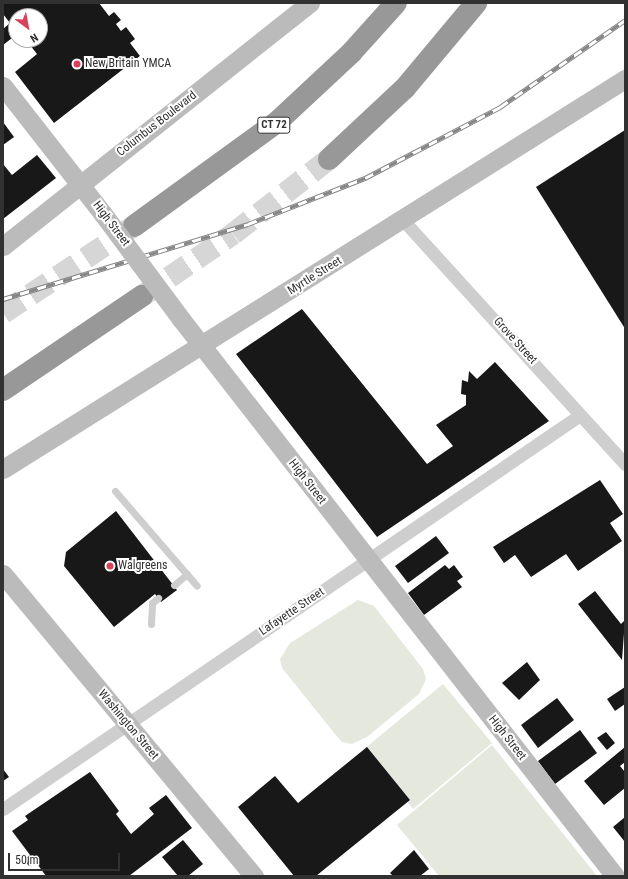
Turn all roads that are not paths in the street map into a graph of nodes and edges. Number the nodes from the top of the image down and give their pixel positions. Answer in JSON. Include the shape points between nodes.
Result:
{"nodes":[{"id":1,"x":310,"y":3,"type":"edge"},
{"id":2,"x":396,"y":3,"type":"edge"},
{"id":3,"x":476,"y":3,"type":"edge"},
{"id":4,"x":625,"y":80,"type":"edge"},
{"id":5,"x":3,"y":86,"type":"edge"},
{"id":6,"x":329,"y":159,"type":"tunnel mouth"},
{"id":7,"x":80,"y":185,"type":"junction"},
{"id":8,"x":403,"y":220,"type":"junction"},
{"id":9,"x":134,"y":226,"type":"tunnel mouth"},
{"id":10,"x":3,"y":246,"type":"edge"},
{"id":11,"x":142,"y":296,"type":"tunnel mouth"},
{"id":12,"x":202,"y":346,"type":"junction"},
{"id":13,"x":3,"y":390,"type":"edge"},
{"id":14,"x":580,"y":415,"type":"junction"},
{"id":15,"x":625,"y":464,"type":"edge"},
{"id":16,"x":3,"y":469,"type":"edge"},
{"id":17,"x":115,"y":490,"type":"dead end"},
{"id":18,"x":368,"y":560,"type":"junction"},
{"id":19,"x":3,"y":574,"type":"edge"},
{"id":20,"x":187,"y":574,"type":"junction"},
{"id":21,"x":174,"y":585,"type":"dead end"},
{"id":22,"x":197,"y":586,"type":"dead end"},
{"id":23,"x":158,"y":598,"type":"dead end"},
{"id":24,"x":151,"y":624,"type":"dead end"},
{"id":25,"x":128,"y":724,"type":"junction"},
{"id":26,"x":3,"y":809,"type":"edge"},
{"id":27,"x":254,"y":876,"type":"edge"},
{"id":28,"x":615,"y":876,"type":"edge"}],
"edges":[{"from":1,"to":7,"type":"street","name":"Columbus Boulevard"},
{"from":2,"to":9,"type":"highway","number":"CT 72","via":[[351,53],[276,123]]},
{"from":3,"to":6,"type":"highway","via":[[410,83]]},
{"from":4,"to":8,"type":"street","name":"Myrtle Street"},
{"from":5,"to":7,"type":"street","name":"High Street"},
{"from":7,"to":10,"type":"street","name":"Columbus Boulevard"},
{"from":7,"to":12,"type":"street","name":"High Street","bridge":true},
{"from":8,"to":12,"type":"street","name":"Myrtle Street"},
{"from":8,"to":14,"type":"street","name":"Grove Street"},
{"from":11,"to":13,"type":"highway"},
{"from":12,"to":16,"type":"street","name":"Myrtle Street"},
{"from":12,"to":18,"type":"street","name":"High Street"},
{"from":14,"to":15,"type":"street","name":"Grove Street"},
{"from":14,"to":18,"type":"street","name":"Lafayette Street"},
{"from":17,"to":20,"type":"lane"},
{"from":18,"to":25,"type":"street","name":"Lafayette Street"},
{"from":18,"to":28,"type":"street","name":"High Street"},
{"from":19,"to":25,"type":"street","name":"Washington Street"},
{"from":20,"to":21,"type":"lane"},
{"from":20,"to":22,"type":"lane"},
{"from":23,"to":24,"type":"lane","via":[[152,603]]},
{"from":25,"to":26,"type":"street","name":"Lafayette Street"},
{"from":25,"to":27,"type":"street","name":"Washington Street"}]}
